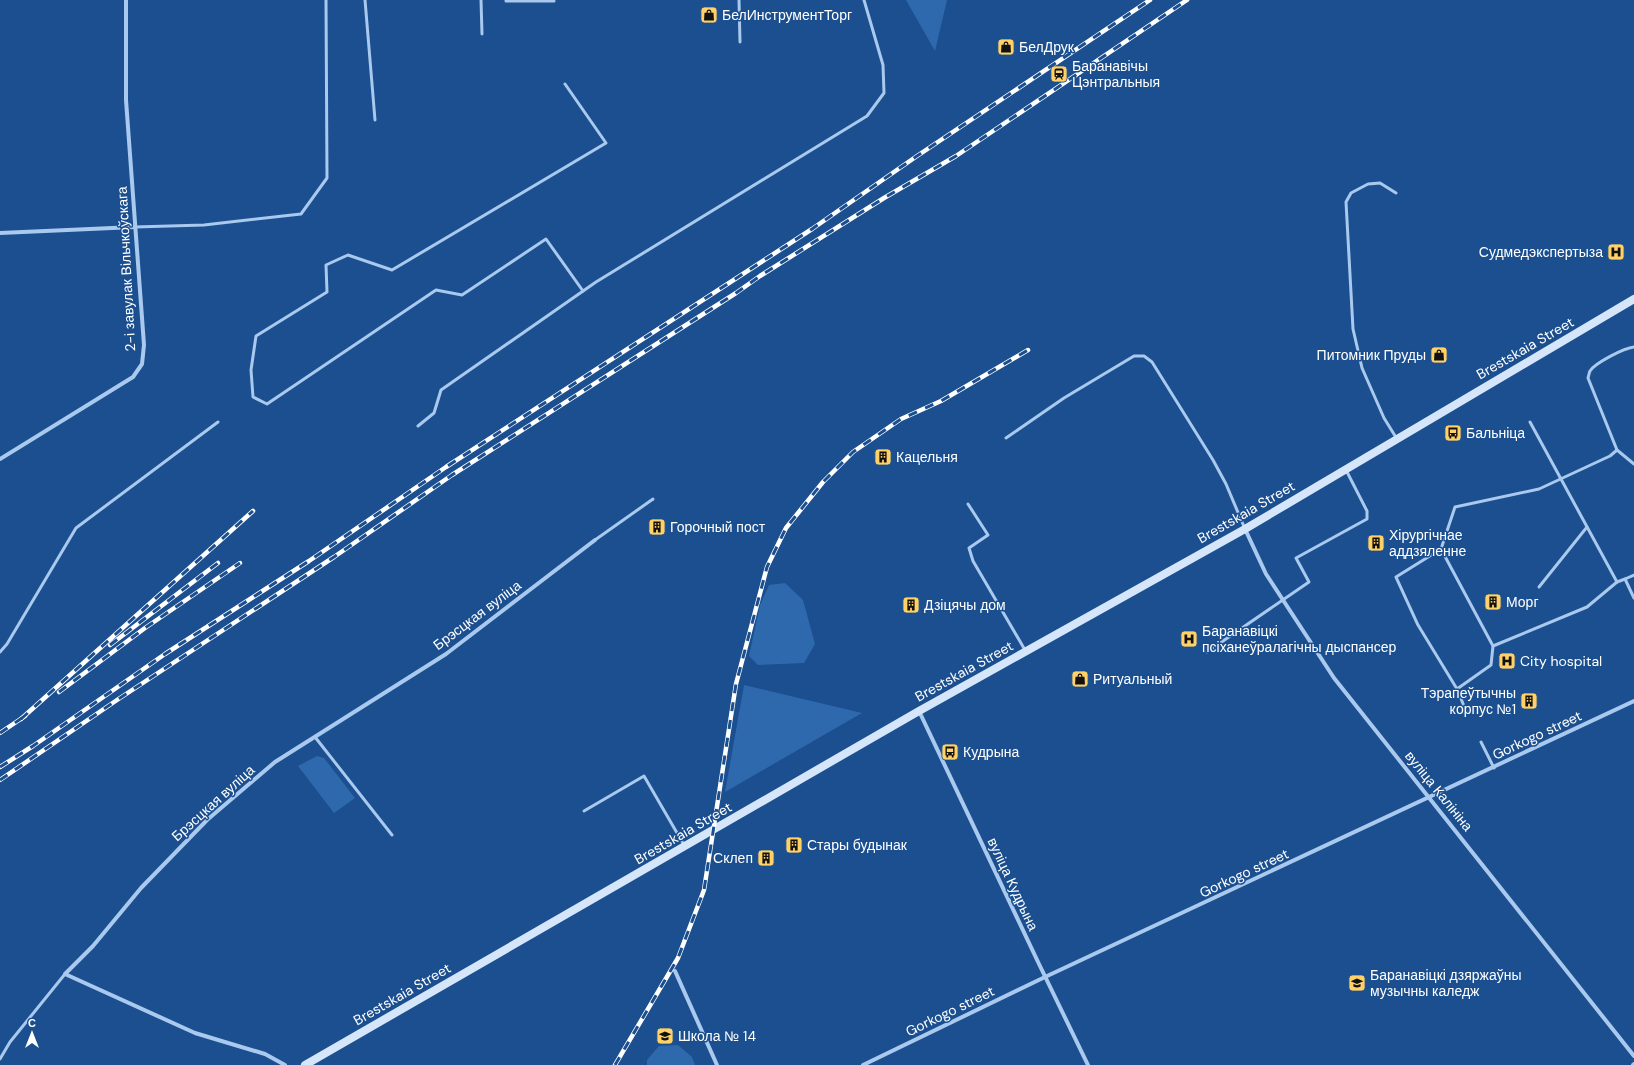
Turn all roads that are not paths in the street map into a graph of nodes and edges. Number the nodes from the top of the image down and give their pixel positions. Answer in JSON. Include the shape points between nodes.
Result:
{"nodes":[{"id":1,"x":126,"y":0,"type":"edge"},
{"id":2,"x":326,"y":0,"type":"edge"},
{"id":3,"x":365,"y":0,"type":"edge"},
{"id":4,"x":481,"y":0,"type":"edge"},
{"id":5,"x":506,"y":0,"type":"edge"},
{"id":6,"x":739,"y":0,"type":"edge"},
{"id":7,"x":864,"y":0,"type":"edge"},
{"id":8,"x":554,"y":1,"type":"edge"},
{"id":9,"x":482,"y":34,"type":"dead end"},
{"id":10,"x":740,"y":42,"type":"dead end"},
{"id":11,"x":565,"y":84,"type":"dead end"},
{"id":12,"x":375,"y":120,"type":"dead end"},
{"id":13,"x":1396,"y":193,"type":"dead end"},
{"id":14,"x":136,"y":227,"type":"junction"},
{"id":15,"x":0,"y":233,"type":"edge"},
{"id":16,"x":583,"y":291,"type":"junction"},
{"id":17,"x":1634,"y":299,"type":"edge"},
{"id":18,"x":1634,"y":347,"type":"edge"},
{"id":19,"x":218,"y":422,"type":"dead end"},
{"id":20,"x":1530,"y":422,"type":"dead end"},
{"id":21,"x":418,"y":426,"type":"dead end"},
{"id":22,"x":1006,"y":438,"type":"dead end"},
{"id":23,"x":1397,"y":439,"type":"junction"},
{"id":24,"x":1617,"y":450,"type":"junction"},
{"id":25,"x":0,"y":459,"type":"edge"},
{"id":26,"x":1634,"y":464,"type":"edge"},
{"id":27,"x":1345,"y":469,"type":"junction"},
{"id":28,"x":1560,"y":478,"type":"junction"},
{"id":29,"x":653,"y":499,"type":"dead end"},
{"id":30,"x":968,"y":504,"type":"dead end"},
{"id":31,"x":1587,"y":528,"type":"junction"},
{"id":32,"x":1244,"y":529,"type":"junction"},
{"id":33,"x":595,"y":540,"type":"joint"},
{"id":34,"x":1441,"y":549,"type":"junction"},
{"id":35,"x":1634,"y":575,"type":"edge"},
{"id":36,"x":1625,"y":579,"type":"junction"},
{"id":37,"x":1617,"y":582,"type":"junction"},
{"id":38,"x":1539,"y":587,"type":"dead end"},
{"id":39,"x":1634,"y":598,"type":"edge"},
{"id":40,"x":1283,"y":599,"type":"junction"},
{"id":41,"x":1493,"y":646,"type":"junction"},
{"id":42,"x":1026,"y":651,"type":"junction"},
{"id":43,"x":0,"y":652,"type":"edge"},
{"id":44,"x":1207,"y":652,"type":"dead end"},
{"id":45,"x":1457,"y":689,"type":"junction"},
{"id":46,"x":1634,"y":701,"type":"edge"},
{"id":47,"x":919,"y":711,"type":"junction"},
{"id":48,"x":1466,"y":711,"type":"dead end"},
{"id":49,"x":315,"y":737,"type":"junction"},
{"id":50,"x":1481,"y":742,"type":"dead end"},
{"id":51,"x":1494,"y":768,"type":"junction"},
{"id":52,"x":1430,"y":798,"type":"junction"},
{"id":53,"x":584,"y":811,"type":"dead end"},
{"id":54,"x":392,"y":835,"type":"dead end"},
{"id":55,"x":684,"y":847,"type":"junction"},
{"id":56,"x":676,"y":971,"type":"dead end"},
{"id":57,"x":65,"y":974,"type":"junction"},
{"id":58,"x":1045,"y":977,"type":"junction"},
{"id":59,"x":1634,"y":1056,"type":"edge"},
{"id":60,"x":0,"y":1060,"type":"edge"},
{"id":61,"x":285,"y":1065,"type":"edge"},
{"id":62,"x":305,"y":1065,"type":"edge"},
{"id":63,"x":717,"y":1065,"type":"edge"},
{"id":64,"x":863,"y":1065,"type":"edge"},
{"id":65,"x":1088,"y":1065,"type":"edge"}],
"edges":[{"from":1,"to":14,"type":"street","name":"2-і завулак Вільчкоўскага","via":[[126,100]]},
{"from":2,"to":14,"type":"lane","via":[[327,178],[301,214],[204,225]]},
{"from":3,"to":12,"type":"lane"},
{"from":4,"to":9,"type":"lane"},
{"from":5,"to":8,"type":"lane"},
{"from":6,"to":10,"type":"lane"},
{"from":7,"to":16,"type":"lane","via":[[883,65],[884,93],[867,116]]},
{"from":11,"to":16,"type":"lane","via":[[606,143],[392,270],[348,255],[326,265],[327,292],[256,336],[251,370],[253,397],[267,404],[436,290],[462,295],[546,239]]},
{"from":13,"to":23,"type":"lane","via":[[1380,183],[1368,184],[1351,193],[1346,202],[1353,329],[1362,368],[1384,418]]},
{"from":14,"to":15,"type":"street"},
{"from":14,"to":25,"type":"street","name":"2-і завулак Вільчкоўскага","via":[[144,345],[142,364],[133,377]]},
{"from":16,"to":21,"type":"lane","via":[[441,390],[434,413]]},
{"from":17,"to":23,"type":"main road","name":"Brestskaia Street"},
{"from":18,"to":24,"type":"lane","via":[[1604,360],[1590,371],[1588,378]]},
{"from":19,"to":43,"type":"lane","via":[[76,528],[8,644]]},
{"from":20,"to":28,"type":"lane"},
{"from":22,"to":32,"type":"lane","via":[[1064,398],[1134,356],[1144,356],[1152,362],[1213,460],[1226,484]]},
{"from":23,"to":27,"type":"main road","name":"Brestskaia Street"},
{"from":24,"to":26,"type":"lane"},
{"from":24,"to":28,"type":"lane","via":[[1610,456]]},
{"from":27,"to":32,"type":"main road","name":"Brestskaia Street"},
{"from":27,"to":40,"type":"lane","via":[[1367,511],[1367,519],[1296,558],[1309,582]]},
{"from":28,"to":31,"type":"lane"},
{"from":28,"to":34,"type":"lane","via":[[1539,489],[1455,507]]},
{"from":29,"to":33,"type":"lane"},
{"from":30,"to":42,"type":"lane","via":[[988,534],[968,548],[973,561]]},
{"from":31,"to":37,"type":"lane"},
{"from":31,"to":38,"type":"lane"},
{"from":32,"to":40,"type":"street","name":"вуліца Калініна","via":[[1261,564]]},
{"from":32,"to":42,"type":"main road","name":"Brestskaia Street"},
{"from":33,"to":49,"type":"street","name":"Брэсцкая вуліца","via":[[446,654]]},
{"from":34,"to":41,"type":"lane"},
{"from":34,"to":45,"type":"lane","via":[[1396,578],[1418,625]]},
{"from":35,"to":36,"type":"lane"},
{"from":36,"to":37,"type":"lane"},
{"from":36,"to":39,"type":"lane"},
{"from":37,"to":41,"type":"lane","via":[[1587,607]]},
{"from":40,"to":44,"type":"lane"},
{"from":40,"to":52,"type":"street","name":"вуліца Калініна","via":[[1334,678]]},
{"from":41,"to":45,"type":"lane","via":[[1491,665]]},
{"from":42,"to":47,"type":"main road","name":"Brestskaia Street"},
{"from":45,"to":48,"type":"lane"},
{"from":46,"to":51,"type":"street","name":"Gorkogo street"},
{"from":47,"to":55,"type":"main road","name":"Brestskaia Street"},
{"from":47,"to":58,"type":"street","name":"вуліца Кудрына"},
{"from":49,"to":54,"type":"lane"},
{"from":49,"to":57,"type":"street","name":"Брэсцкая вуліца","via":[[275,762],[207,820],[141,888],[93,946]]},
{"from":50,"to":51,"type":"lane"},
{"from":51,"to":52,"type":"street","name":"Gorkogo street"},
{"from":52,"to":58,"type":"street","name":"Gorkogo street"},
{"from":52,"to":59,"type":"street","name":"вуліца Калініна"},
{"from":53,"to":55,"type":"lane","via":[[644,776]]},
{"from":55,"to":62,"type":"main road","name":"Brestskaia Street"},
{"from":56,"to":63,"type":"street"},
{"from":57,"to":60,"type":"lane","via":[[10,1042]]},
{"from":57,"to":61,"type":"street","via":[[195,1033],[265,1054]]},
{"from":58,"to":64,"type":"street","name":"Gorkogo street"},
{"from":58,"to":65,"type":"street","name":"вуліца Кудрына"}]}
